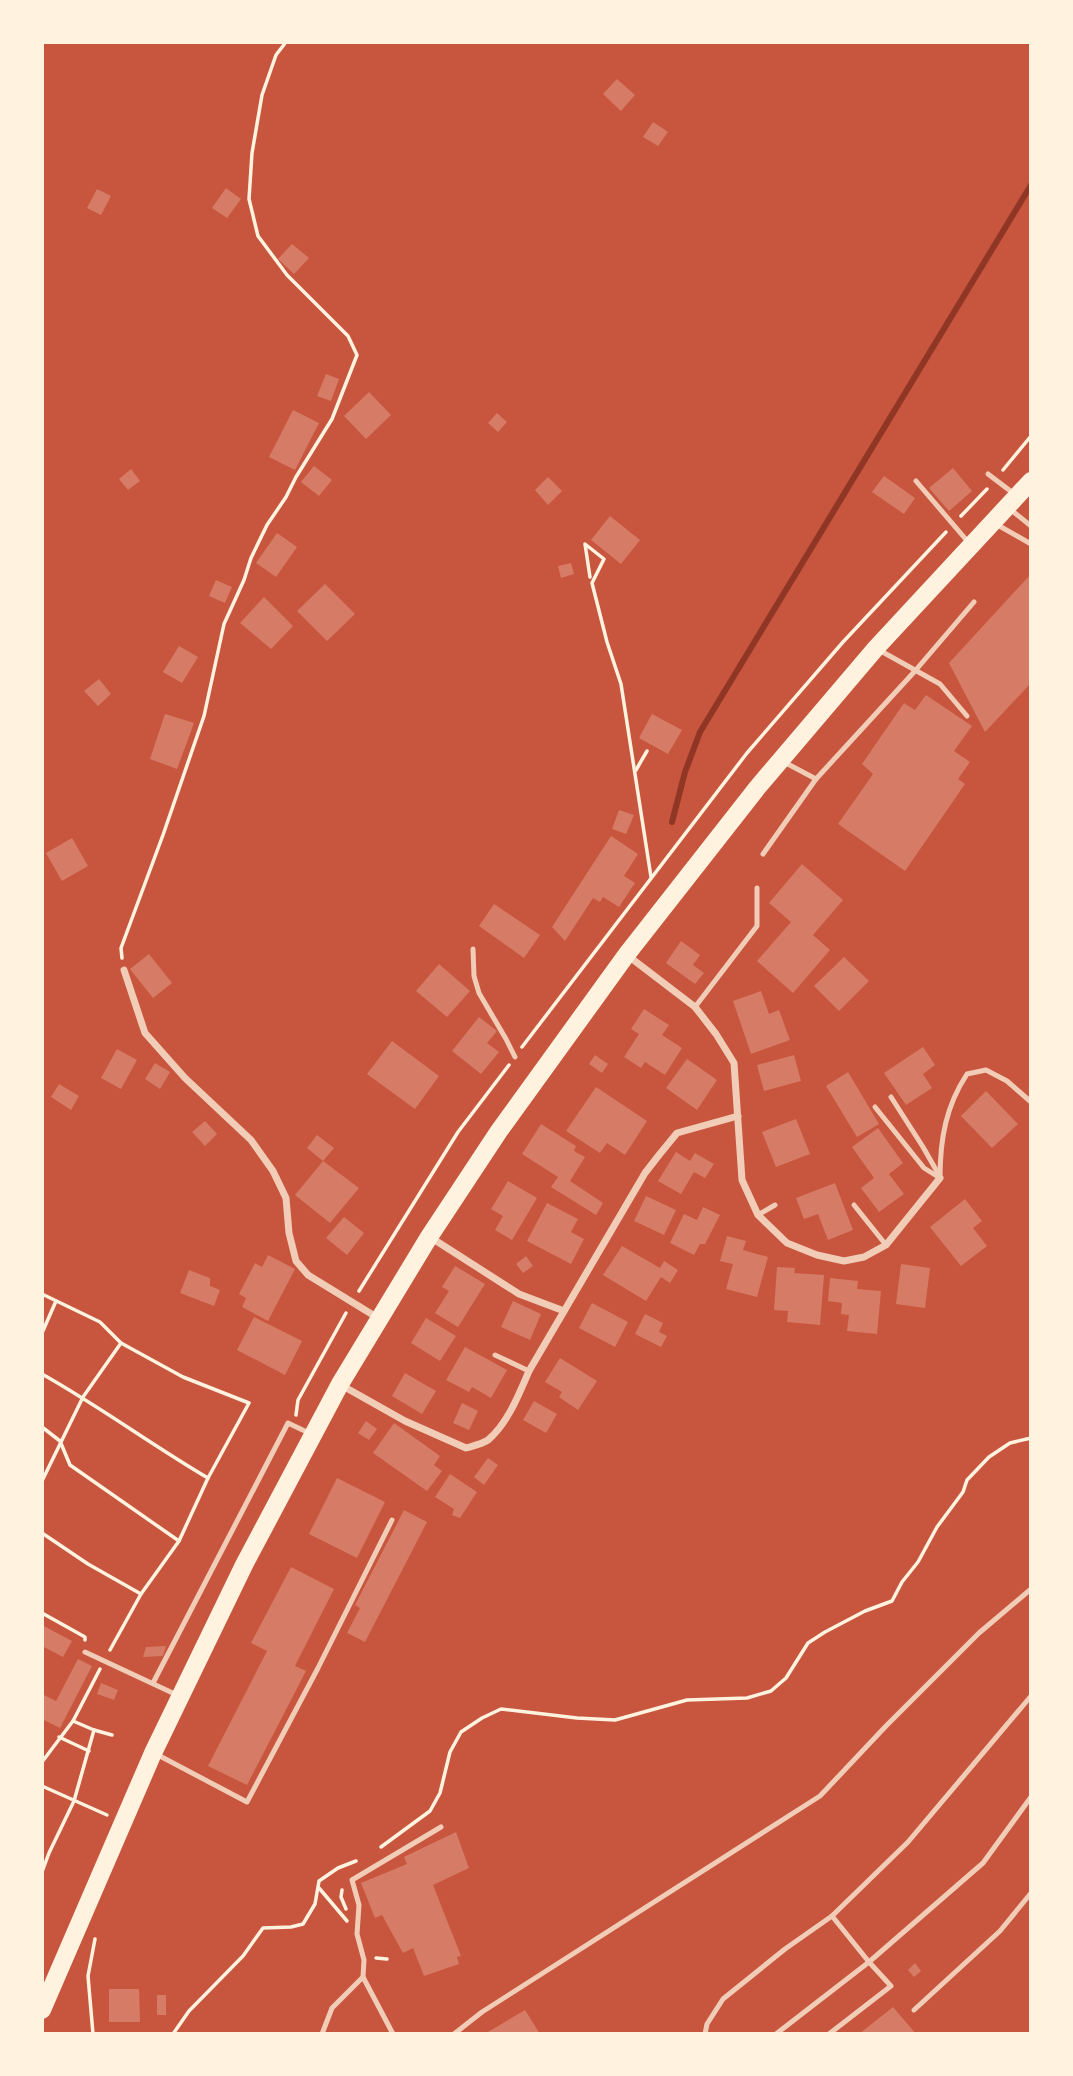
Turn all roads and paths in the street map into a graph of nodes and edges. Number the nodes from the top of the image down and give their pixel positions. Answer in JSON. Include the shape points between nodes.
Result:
{"nodes":[{"id":1,"x":286,"y":42,"type":"edge"},
{"id":2,"x":988,"y":474,"type":"dead end"},
{"id":3,"x":916,"y":481,"type":"dead end"},
{"id":4,"x":1031,"y":481,"type":"edge"},
{"id":5,"x":1012,"y":501,"type":"junction"},
{"id":6,"x":993,"y":522,"type":"junction"},
{"id":7,"x":1031,"y":526,"type":"edge"},
{"id":8,"x":1031,"y":544,"type":"edge"},
{"id":9,"x":971,"y":545,"type":"junction"},
{"id":10,"x":590,"y":577,"type":"dead end"},
{"id":11,"x":974,"y":602,"type":"dead end"},
{"id":12,"x":876,"y":648,"type":"junction"},
{"id":13,"x":915,"y":671,"type":"junction"},
{"id":14,"x":967,"y":716,"type":"dead end"},
{"id":15,"x":647,"y":751,"type":"dead end"},
{"id":16,"x":780,"y":760,"type":"junction"},
{"id":17,"x":635,"y":771,"type":"junction"},
{"id":18,"x":816,"y":779,"type":"junction"},
{"id":19,"x":763,"y":854,"type":"dead end"},
{"id":20,"x":651,"y":877,"type":"dead end"},
{"id":21,"x":757,"y":888,"type":"dead end"},
{"id":22,"x":473,"y":949,"type":"dead end"},
{"id":23,"x":627,"y":954,"type":"junction"},
{"id":24,"x":124,"y":970,"type":"joint"},
{"id":25,"x":695,"y":1007,"type":"junction"},
{"id":26,"x":515,"y":1057,"type":"dead end"},
{"id":27,"x":891,"y":1097,"type":"dead end"},
{"id":28,"x":1031,"y":1102,"type":"edge"},
{"id":29,"x":875,"y":1107,"type":"dead end"},
{"id":30,"x":738,"y":1116,"type":"junction"},
{"id":31,"x":940,"y":1178,"type":"junction"},
{"id":32,"x":775,"y":1205,"type":"dead end"},
{"id":33,"x":854,"y":1205,"type":"dead end"},
{"id":34,"x":758,"y":1215,"type":"junction"},
{"id":35,"x":429,"y":1237,"type":"junction"},
{"id":36,"x":886,"y":1245,"type":"junction"},
{"id":37,"x":42,"y":1294,"type":"edge"},
{"id":38,"x":56,"y":1301,"type":"junction"},
{"id":39,"x":564,"y":1311,"type":"junction"},
{"id":40,"x":378,"y":1319,"type":"junction"},
{"id":41,"x":42,"y":1333,"type":"edge"},
{"id":42,"x":121,"y":1343,"type":"junction"},
{"id":43,"x":495,"y":1355,"type":"dead end"},
{"id":44,"x":529,"y":1371,"type":"junction"},
{"id":45,"x":42,"y":1374,"type":"edge"},
{"id":46,"x":340,"y":1384,"type":"junction"},
{"id":47,"x":83,"y":1397,"type":"junction"},
{"id":48,"x":42,"y":1427,"type":"edge"},
{"id":49,"x":312,"y":1435,"type":"junction"},
{"id":50,"x":1031,"y":1438,"type":"edge"},
{"id":51,"x":60,"y":1441,"type":"junction"},
{"id":52,"x":208,"y":1478,"type":"junction"},
{"id":53,"x":42,"y":1481,"type":"edge"},
{"id":54,"x":392,"y":1520,"type":"dead end"},
{"id":55,"x":42,"y":1533,"type":"edge"},
{"id":56,"x":179,"y":1541,"type":"junction"},
{"id":57,"x":1031,"y":1589,"type":"edge"},
{"id":58,"x":141,"y":1594,"type":"junction"},
{"id":59,"x":42,"y":1613,"type":"edge"},
{"id":60,"x":85,"y":1652,"type":"joint"},
{"id":61,"x":104,"y":1661,"type":"junction"},
{"id":62,"x":153,"y":1683,"type":"junction"},
{"id":63,"x":179,"y":1695,"type":"junction"},
{"id":64,"x":1031,"y":1696,"type":"edge"},
{"id":65,"x":73,"y":1721,"type":"junction"},
{"id":66,"x":94,"y":1730,"type":"junction"},
{"id":67,"x":112,"y":1735,"type":"dead end"},
{"id":68,"x":59,"y":1737,"type":"junction"},
{"id":69,"x":89,"y":1751,"type":"junction"},
{"id":70,"x":153,"y":1753,"type":"junction"},
{"id":71,"x":42,"y":1762,"type":"edge"},
{"id":72,"x":42,"y":1786,"type":"edge"},
{"id":73,"x":1031,"y":1797,"type":"edge"},
{"id":74,"x":74,"y":1801,"type":"junction"},
{"id":75,"x":124,"y":1822,"type":"junction"},
{"id":76,"x":441,"y":1827,"type":"dead end"},
{"id":77,"x":371,"y":1854,"type":"dead end"},
{"id":78,"x":360,"y":1859,"type":"dead end"},
{"id":79,"x":42,"y":1872,"type":"edge"},
{"id":80,"x":318,"y":1888,"type":"junction"},
{"id":81,"x":1031,"y":1893,"type":"edge"},
{"id":82,"x":832,"y":1916,"type":"junction"},
{"id":83,"x":352,"y":1927,"type":"dead end"},
{"id":84,"x":98,"y":1929,"type":"dead end"},
{"id":85,"x":377,"y":1958,"type":"dead end"},
{"id":86,"x":387,"y":1959,"type":"dead end"},
{"id":87,"x":869,"y":1962,"type":"junction"},
{"id":88,"x":363,"y":1977,"type":"junction"},
{"id":89,"x":42,"y":2010,"type":"edge"},
{"id":90,"x":914,"y":2010,"type":"dead end"},
{"id":91,"x":390,"y":2033,"type":"edge"},
{"id":92,"x":93,"y":2034,"type":"edge"},
{"id":93,"x":173,"y":2034,"type":"edge"},
{"id":94,"x":322,"y":2034,"type":"edge"},
{"id":95,"x":454,"y":2034,"type":"edge"},
{"id":96,"x":705,"y":2034,"type":"edge"},
{"id":97,"x":776,"y":2034,"type":"edge"},
{"id":98,"x":829,"y":2034,"type":"edge"}],
"edges":[{"from":1,"to":24,"type":"path","via":[[276,55],[262,95],[251,153],[249,199],[258,236],[287,275],[348,336],[357,355],[332,419],[267,525],[224,624],[204,716],[121,948]]},
{"from":2,"to":5,"type":"lane"},
{"from":3,"to":9,"type":"lane"},
{"from":4,"to":5,"type":"main road"},
{"from":5,"to":6,"type":"main road"},
{"from":5,"to":7,"type":"lane"},
{"from":6,"to":8,"type":"lane"},
{"from":6,"to":9,"type":"main road"},
{"from":9,"to":12,"type":"main road"},
{"from":10,"to":17,"type":"path","via":[[585,544],[604,559],[592,583],[621,684]]},
{"from":11,"to":13,"type":"lane"},
{"from":12,"to":13,"type":"lane"},
{"from":12,"to":16,"type":"main road"},
{"from":13,"to":14,"type":"lane","via":[[940,684]]},
{"from":13,"to":18,"type":"lane"},
{"from":15,"to":17,"type":"path"},
{"from":16,"to":18,"type":"lane"},
{"from":16,"to":23,"type":"main road"},
{"from":17,"to":20,"type":"path"},
{"from":18,"to":19,"type":"lane"},
{"from":21,"to":25,"type":"lane","via":[[757,926]]},
{"from":22,"to":26,"type":"lane","via":[[479,993]]},
{"from":23,"to":25,"type":"street"},
{"from":23,"to":35,"type":"main road"},
{"from":24,"to":40,"type":"street","via":[[145,1033],[251,1140],[273,1171],[286,1198],[296,1261],[309,1275]]},
{"from":25,"to":30,"type":"street","via":[[734,1063]]},
{"from":27,"to":31,"type":"lane"},
{"from":28,"to":31,"type":"lane","via":[[986,1070],[967,1074],[947,1118],[940,1147]]},
{"from":29,"to":31,"type":"lane","via":[[924,1168]]},
{"from":30,"to":34,"type":"street","via":[[742,1180]]},
{"from":30,"to":39,"type":"street","via":[[677,1133],[645,1173]]},
{"from":31,"to":36,"type":"street"},
{"from":32,"to":34,"type":"lane"},
{"from":33,"to":36,"type":"lane"},
{"from":34,"to":36,"type":"street","via":[[787,1243],[817,1255],[844,1261]]},
{"from":35,"to":39,"type":"street","via":[[519,1294]]},
{"from":35,"to":40,"type":"main road"},
{"from":37,"to":38,"type":"path"},
{"from":38,"to":41,"type":"path"},
{"from":38,"to":42,"type":"path","via":[[100,1322]]},
{"from":39,"to":44,"type":"street"},
{"from":40,"to":46,"type":"main road"},
{"from":42,"to":47,"type":"path"},
{"from":42,"to":52,"type":"path","via":[[183,1377],[248,1403]]},
{"from":43,"to":44,"type":"lane"},
{"from":44,"to":46,"type":"street","via":[[499,1426],[486,1441],[466,1448],[405,1421]]},
{"from":45,"to":47,"type":"path"},
{"from":46,"to":49,"type":"main road"},
{"from":47,"to":51,"type":"path"},
{"from":47,"to":52,"type":"path"},
{"from":48,"to":51,"type":"path"},
{"from":49,"to":62,"type":"lane","via":[[288,1423]]},
{"from":49,"to":63,"type":"main road"},
{"from":50,"to":77,"type":"path","via":[[1010,1443],[967,1480],[892,1601],[808,1643],[786,1678],[771,1691],[747,1698],[687,1700],[615,1720],[501,1709],[461,1732],[430,1811]]},
{"from":51,"to":53,"type":"path"},
{"from":51,"to":56,"type":"path","via":[[70,1465]]},
{"from":52,"to":56,"type":"path"},
{"from":54,"to":70,"type":"lane","via":[[247,1802]]},
{"from":55,"to":58,"type":"path"},
{"from":56,"to":58,"type":"path"},
{"from":57,"to":95,"type":"lane","via":[[979,1633],[820,1796]]},
{"from":58,"to":61,"type":"path"},
{"from":59,"to":60,"type":"path","via":[[85,1637]]},
{"from":60,"to":61,"type":"lane"},
{"from":61,"to":62,"type":"lane"},
{"from":61,"to":65,"type":"path"},
{"from":62,"to":63,"type":"lane"},
{"from":63,"to":70,"type":"main road"},
{"from":64,"to":82,"type":"lane","via":[[908,1842]]},
{"from":65,"to":66,"type":"path"},
{"from":65,"to":68,"type":"path"},
{"from":66,"to":67,"type":"path"},
{"from":66,"to":69,"type":"path"},
{"from":68,"to":69,"type":"path"},
{"from":68,"to":71,"type":"path"},
{"from":69,"to":74,"type":"path"},
{"from":70,"to":75,"type":"main road"},
{"from":72,"to":74,"type":"path"},
{"from":73,"to":87,"type":"lane","via":[[983,1863]]},
{"from":74,"to":75,"type":"path"},
{"from":74,"to":79,"type":"path"},
{"from":75,"to":89,"type":"main road"},
{"from":76,"to":88,"type":"lane","via":[[352,1880],[359,1905]]},
{"from":78,"to":80,"type":"path","via":[[328,1874]]},
{"from":80,"to":83,"type":"path"},
{"from":80,"to":93,"type":"path","via":[[303,1924],[263,1927]]},
{"from":81,"to":90,"type":"lane","via":[[1000,1931]]},
{"from":82,"to":87,"type":"lane"},
{"from":82,"to":96,"type":"lane","via":[[723,1999]]},
{"from":84,"to":92,"type":"path","via":[[88,1976]]},
{"from":85,"to":86,"type":"path"},
{"from":87,"to":97,"type":"lane"},
{"from":87,"to":98,"type":"lane","via":[[891,1986]]},
{"from":88,"to":91,"type":"lane"},
{"from":88,"to":94,"type":"lane","via":[[332,2008]]}]}
